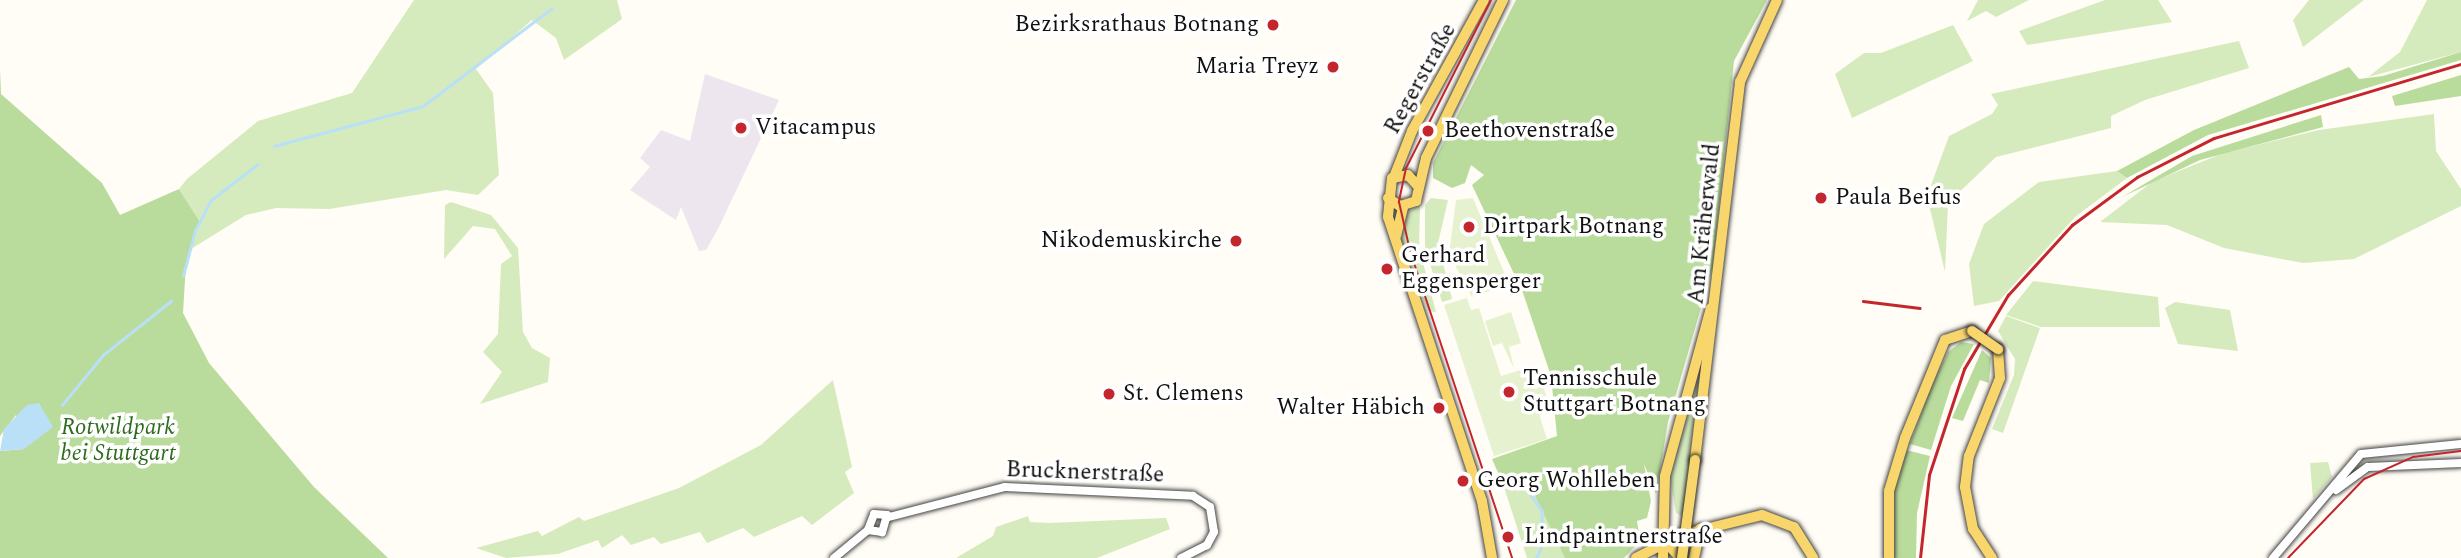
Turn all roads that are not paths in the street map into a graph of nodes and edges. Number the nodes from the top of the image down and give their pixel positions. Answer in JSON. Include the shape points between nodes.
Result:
{"nodes":[{"id":1,"x":1484,"y":0,"type":"edge"},
{"id":2,"x":1503,"y":0,"type":"edge"},
{"id":3,"x":1777,"y":0,"type":"edge"},
{"id":4,"x":1394,"y":177,"type":"junction"},
{"id":5,"x":1419,"y":187,"type":"junction"},
{"id":6,"x":1388,"y":198,"type":"junction"},
{"id":7,"x":1403,"y":207,"type":"junction"},
{"id":8,"x":1395,"y":239,"type":"junction"},
{"id":9,"x":1717,"y":292,"type":"junction"},
{"id":10,"x":1710,"y":355,"type":"junction"},
{"id":11,"x":1695,"y":366,"type":"junction"},
{"id":12,"x":2461,"y":444,"type":"edge"},
{"id":13,"x":2461,"y":463,"type":"edge"},
{"id":14,"x":2331,"y":494,"type":"junction"},
{"id":15,"x":889,"y":517,"type":"junction"},
{"id":16,"x":1700,"y":529,"type":"junction"},
{"id":17,"x":868,"y":530,"type":"junction"},
{"id":18,"x":1672,"y":538,"type":"junction"},
{"id":19,"x":1694,"y":555,"type":"edge"},
{"id":20,"x":1669,"y":556,"type":"edge"},
{"id":21,"x":834,"y":558,"type":"edge"},
{"id":22,"x":1181,"y":558,"type":"edge"},
{"id":23,"x":1492,"y":558,"type":"edge"},
{"id":24,"x":1636,"y":558,"type":"edge"},
{"id":25,"x":1813,"y":558,"type":"edge"},
{"id":26,"x":1889,"y":558,"type":"edge"},
{"id":27,"x":1992,"y":558,"type":"edge"},
{"id":28,"x":2273,"y":558,"type":"edge"}],
"edges":[{"from":1,"to":4,"type":"main road","name":"Regerstraße","via":[[1412,131]]},
{"from":2,"to":5,"type":"main road","name":"Regerstraße"},
{"from":3,"to":9,"type":"main road","name":"Am Kräherwald","via":[[1740,82]]},
{"from":4,"to":5,"type":"main road","via":[[1408,175]]},
{"from":4,"to":6,"type":"main road"},
{"from":5,"to":7,"type":"main road","via":[[1416,201]]},
{"from":6,"to":7,"type":"main road"},
{"from":6,"to":8,"type":"main road"},
{"from":7,"to":8,"type":"main road"},
{"from":8,"to":23,"type":"main road","via":[[1482,501]]},
{"from":9,"to":10,"type":"main road","name":"Am Kräherwald"},
{"from":9,"to":11,"type":"main road"},
{"from":10,"to":11,"type":"main road"},
{"from":10,"to":20,"type":"main road","name":"Am Kräherwald","bridge":true,"via":[[1695,460]]},
{"from":11,"to":18,"type":"main road","via":[[1665,476],[1665,520]]},
{"from":12,"to":14,"type":"street","via":[[2361,454]]},
{"from":13,"to":14,"type":"street","via":[[2368,467]]},
{"from":14,"to":28,"type":"street"},
{"from":15,"to":17,"type":"street","via":[[882,532]]},
{"from":15,"to":17,"type":"street","via":[[874,514]]},
{"from":15,"to":22,"type":"street","name":"Brucknerstraße","via":[[1005,487],[1193,496],[1210,507],[1214,532],[1207,545]]},
{"from":16,"to":18,"type":"main road"},
{"from":16,"to":19,"type":"main road"},
{"from":16,"to":25,"type":"main road","via":[[1773,516],[1798,531]]},
{"from":17,"to":21,"type":"street"},
{"from":18,"to":19,"type":"main road"},
{"from":18,"to":20,"type":"main road"},
{"from":18,"to":24,"type":"main road"},
{"from":26,"to":27,"type":"main road","bridge":true,"via":[[1889,491],[1905,438],[1945,340],[1972,331],[1998,349],[2000,378],[1969,456],[1965,487],[1973,529]]}]}
